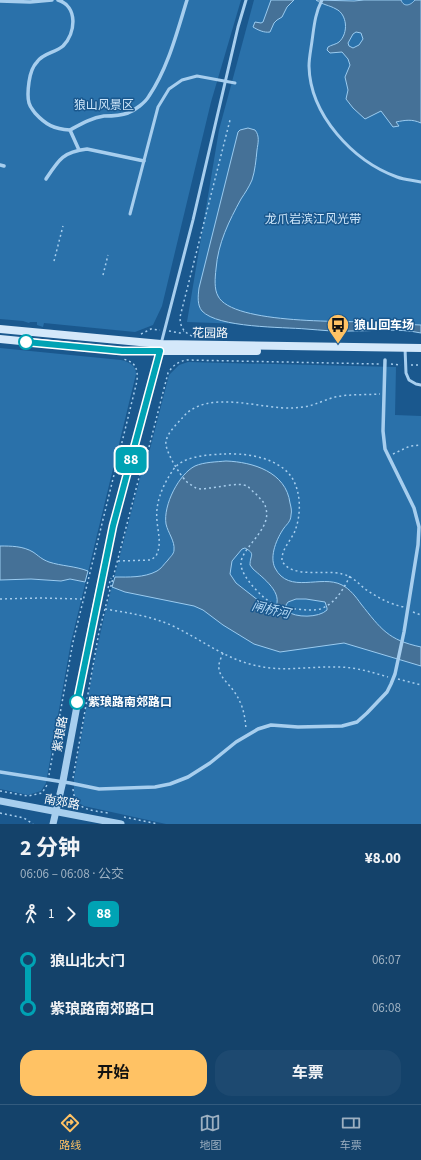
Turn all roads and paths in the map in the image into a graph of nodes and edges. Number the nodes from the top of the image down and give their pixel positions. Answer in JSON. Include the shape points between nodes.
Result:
{"nodes":[{"id":1,"x":52,"y":0,"type":"edge"},
{"id":2,"x":58,"y":0,"type":"edge"},
{"id":3,"x":246,"y":0,"type":"edge"},
{"id":4,"x":322,"y":0,"type":"edge"},
{"id":5,"x":0,"y":1,"type":"edge"},
{"id":6,"x":187,"y":1,"type":"edge"},
{"id":7,"x":225,"y":80,"type":"junction"},
{"id":8,"x":236,"y":83,"type":"dead end"},
{"id":9,"x":230,"y":120,"type":"dead end"},
{"id":10,"x":70,"y":130,"type":"junction"},
{"id":11,"x":79,"y":150,"type":"junction"},
{"id":12,"x":144,"y":161,"type":"junction"},
{"id":13,"x":46,"y":179,"type":"dead end"},
{"id":14,"x":421,"y":182,"type":"edge"},
{"id":15,"x":130,"y":214,"type":"dead end"},
{"id":16,"x":63,"y":226,"type":"dead end"},
{"id":17,"x":108,"y":256,"type":"dead end"},
{"id":18,"x":54,"y":260,"type":"dead end"},
{"id":19,"x":103,"y":275,"type":"dead end"},
{"id":20,"x":0,"y":328,"type":"edge"},
{"id":21,"x":165,"y":331,"type":"junction"},
{"id":22,"x":184,"y":331,"type":"junction"},
{"id":23,"x":139,"y":335,"type":"dead end"},
{"id":24,"x":194,"y":337,"type":"dead end"},
{"id":25,"x":0,"y":339,"type":"edge"},
{"id":26,"x":161,"y":348,"type":"junction"},
{"id":27,"x":421,"y":348,"type":"edge"},
{"id":28,"x":405,"y":351,"type":"junction"},
{"id":29,"x":421,"y":353,"type":"edge"},
{"id":30,"x":121,"y":359,"type":"dead end"},
{"id":31,"x":385,"y":360,"type":"dead end"},
{"id":32,"x":382,"y":364,"type":"dead end"},
{"id":33,"x":390,"y":364,"type":"dead end"},
{"id":34,"x":421,"y":365,"type":"edge"},
{"id":35,"x":421,"y":385,"type":"edge"},
{"id":36,"x":384,"y":394,"type":"junction"},
{"id":37,"x":421,"y":445,"type":"edge"},
{"id":38,"x":389,"y":457,"type":"junction"},
{"id":39,"x":176,"y":466,"type":"junction"},
{"id":40,"x":117,"y":561,"type":"junction"},
{"id":41,"x":350,"y":576,"type":"junction"},
{"id":42,"x":111,"y":578,"type":"dead end"},
{"id":43,"x":107,"y":590,"type":"dead end"},
{"id":44,"x":0,"y":599,"type":"edge"},
{"id":45,"x":83,"y":599,"type":"junction"},
{"id":46,"x":104,"y":608,"type":"junction"},
{"id":47,"x":407,"y":609,"type":"junction"},
{"id":48,"x":421,"y":614,"type":"edge"},
{"id":49,"x":223,"y":654,"type":"junction"},
{"id":50,"x":393,"y":678,"type":"junction"},
{"id":51,"x":421,"y":685,"type":"edge"},
{"id":52,"x":247,"y":735,"type":"junction"},
{"id":53,"x":0,"y":772,"type":"edge"},
{"id":54,"x":48,"y":779,"type":"junction"},
{"id":55,"x":64,"y":781,"type":"junction"},
{"id":56,"x":73,"y":783,"type":"junction"},
{"id":57,"x":0,"y":791,"type":"edge"},
{"id":58,"x":0,"y":801,"type":"edge"},
{"id":59,"x":56,"y":812,"type":"junction"},
{"id":60,"x":0,"y":813,"type":"edge"},
{"id":61,"x":108,"y":814,"type":"dead end"},
{"id":62,"x":122,"y":820,"type":"edge"},
{"id":63,"x":33,"y":824,"type":"edge"},
{"id":64,"x":53,"y":824,"type":"edge"},
{"id":65,"x":158,"y":824,"type":"edge"}],
"edges":[{"from":1,"to":5,"type":"street"},
{"from":2,"to":10,"type":"street","via":[[65,2],[72,10],[70,36],[62,47],[36,62],[31,74],[28,98],[30,108],[44,123]]},
{"from":3,"to":7,"type":"lane"},
{"from":4,"to":14,"type":"lane","via":[[318,7],[309,65],[313,88],[324,116],[341,139],[368,162],[398,177]]},
{"from":6,"to":10,"type":"street","via":[[168,58],[149,97],[129,112],[86,120]]},
{"from":7,"to":8,"type":"lane"},
{"from":7,"to":12,"type":"lane","via":[[197,76],[182,80],[169,89],[158,107]]},
{"from":7,"to":21,"type":"lane"},
{"from":9,"to":22,"type":"path","via":[[180,317]]},
{"from":10,"to":11,"type":"street"},
{"from":11,"to":12,"type":"street","via":[[87,149]]},
{"from":11,"to":13,"type":"street","via":[[61,158]]},
{"from":12,"to":15,"type":"lane"},
{"from":16,"to":18,"type":"path"},
{"from":17,"to":19,"type":"path"},
{"from":20,"to":26,"type":"main road","name":"花园路"},
{"from":21,"to":22,"type":"path"},
{"from":21,"to":23,"type":"path","via":[[151,329]]},
{"from":21,"to":26,"type":"lane"},
{"from":22,"to":24,"type":"path"},
{"from":25,"to":26,"type":"main road","name":"花园路","via":[[122,351]]},
{"from":26,"to":28,"type":"main road","name":"花园路"},
{"from":26,"to":55,"type":"street","name":"紫琅路","via":[[113,526]]},
{"from":27,"to":28,"type":"main road","name":"花园路"},
{"from":28,"to":29,"type":"main road","name":"花园路"},
{"from":28,"to":35,"type":"lane","via":[[408,380]]},
{"from":30,"to":45,"type":"path","via":[[135,365],[137,381]]},
{"from":31,"to":36,"type":"street"},
{"from":32,"to":40,"type":"path","via":[[187,360],[174,365],[168,373]]},
{"from":33,"to":34,"type":"path"},
{"from":36,"to":38,"type":"street","via":[[383,431]]},
{"from":36,"to":39,"type":"path","via":[[336,397],[314,405],[292,408],[236,402],[198,406],[185,414],[168,437],[166,448]]},
{"from":37,"to":38,"type":"path","via":[[402,449]]},
{"from":38,"to":47,"type":"street","via":[[419,521],[418,545]]},
{"from":39,"to":40,"type":"path","via":[[158,501],[156,520],[160,544],[156,556],[151,560]]},
{"from":39,"to":41,"type":"path","via":[[180,462],[194,458],[243,454],[284,468],[294,483],[300,506],[296,530],[282,561],[298,572],[334,572]]},
{"from":39,"to":41,"type":"path","via":[[186,482],[200,489],[244,485],[263,501],[267,511],[265,523],[246,551],[241,565],[245,576],[275,605],[312,610],[324,607],[335,600]]},
{"from":40,"to":46,"type":"path"},
{"from":41,"to":47,"type":"path","via":[[376,596]]},
{"from":42,"to":43,"type":"path"},
{"from":44,"to":45,"type":"path"},
{"from":45,"to":54,"type":"path","via":[[65,680]]},
{"from":46,"to":49,"type":"path","via":[[160,621]]},
{"from":46,"to":56,"type":"path"},
{"from":47,"to":48,"type":"path"},
{"from":47,"to":50,"type":"street"},
{"from":49,"to":50,"type":"path","via":[[267,668],[347,667]]},
{"from":49,"to":52,"type":"path","via":[[219,670],[243,708]]},
{"from":50,"to":51,"type":"path"},
{"from":50,"to":52,"type":"street","via":[[387,692],[357,722],[324,727],[271,725]]},
{"from":52,"to":56,"type":"street","via":[[197,772],[170,784],[99,789]]},
{"from":53,"to":54,"type":"street"},
{"from":54,"to":55,"type":"street"},
{"from":54,"to":57,"type":"path","via":[[42,793],[36,795]]},
{"from":55,"to":56,"type":"street"},
{"from":55,"to":59,"type":"street","name":"紫琅路"},
{"from":56,"to":61,"type":"path","via":[[74,800],[79,805]]},
{"from":58,"to":59,"type":"street","name":"南郊路"},
{"from":59,"to":62,"type":"street","name":"南郊路"},
{"from":59,"to":64,"type":"street","name":"紫琅路"},
{"from":60,"to":63,"type":"path","via":[[24,818]]},
{"from":62,"to":65,"type":"path"}]}
